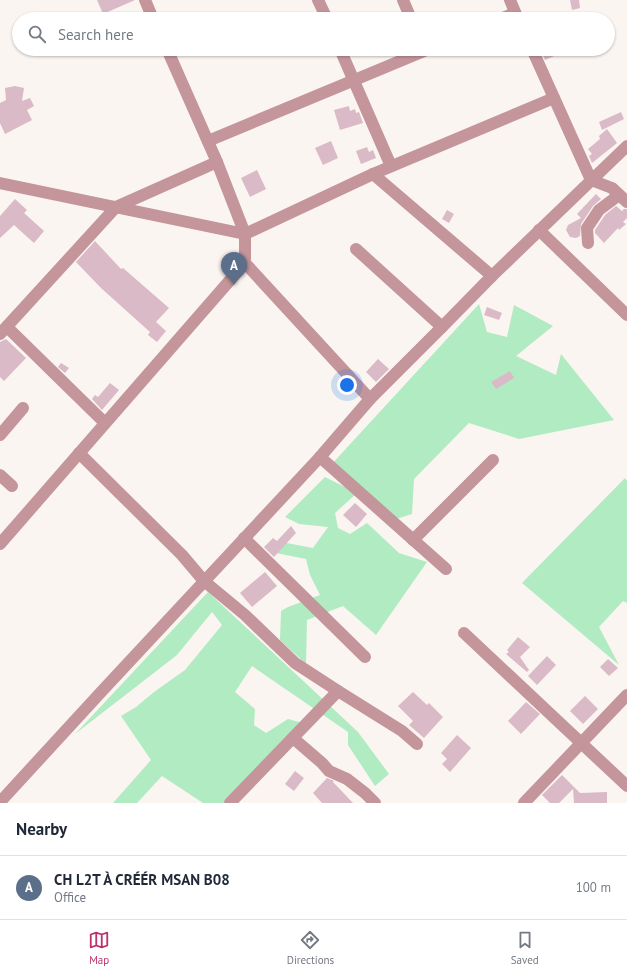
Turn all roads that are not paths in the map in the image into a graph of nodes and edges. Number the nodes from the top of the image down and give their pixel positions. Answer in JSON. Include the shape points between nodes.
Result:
{"nodes":[{"id":1,"x":145,"y":0,"type":"edge"},
{"id":2,"x":318,"y":0,"type":"edge"},
{"id":3,"x":403,"y":0,"type":"edge"},
{"id":4,"x":510,"y":0,"type":"edge"},
{"id":5,"x":150,"y":12,"type":"edge"},
{"id":6,"x":324,"y":12,"type":"edge"},
{"id":7,"x":408,"y":12,"type":"edge"},
{"id":8,"x":515,"y":12,"type":"edge"},
{"id":9,"x":170,"y":56,"type":"edge"},
{"id":10,"x":343,"y":56,"type":"edge"},
{"id":11,"x":411,"y":56,"type":"edge"},
{"id":12,"x":535,"y":56,"type":"edge"},
{"id":13,"x":354,"y":80,"type":"junction"},
{"id":14,"x":554,"y":98,"type":"junction"},
{"id":15,"x":208,"y":141,"type":"junction"},
{"id":16,"x":627,"y":146,"type":"edge"},
{"id":17,"x":217,"y":162,"type":"junction"},
{"id":18,"x":391,"y":166,"type":"junction"},
{"id":19,"x":373,"y":174,"type":"junction"},
{"id":20,"x":591,"y":180,"type":"junction"},
{"id":21,"x":0,"y":183,"type":"edge"},
{"id":22,"x":623,"y":198,"type":"edge"},
{"id":23,"x":116,"y":208,"type":"junction"},
{"id":24,"x":539,"y":230,"type":"junction"},
{"id":25,"x":245,"y":234,"type":"junction"},
{"id":26,"x":588,"y":243,"type":"dead end"},
{"id":27,"x":356,"y":249,"type":"dead end"},
{"id":28,"x":244,"y":262,"type":"junction"},
{"id":29,"x":492,"y":276,"type":"junction"},
{"id":30,"x":627,"y":315,"type":"edge"},
{"id":31,"x":442,"y":328,"type":"junction"},
{"id":32,"x":4,"y":330,"type":"edge"},
{"id":33,"x":370,"y":399,"type":"junction"},
{"id":34,"x":24,"y":408,"type":"dead end"},
{"id":35,"x":105,"y":423,"type":"junction"},
{"id":36,"x":0,"y":435,"type":"edge"},
{"id":37,"x":79,"y":453,"type":"junction"},
{"id":38,"x":320,"y":457,"type":"junction"},
{"id":39,"x":493,"y":460,"type":"dead end"},
{"id":40,"x":0,"y":475,"type":"edge"},
{"id":41,"x":12,"y":486,"type":"dead end"},
{"id":42,"x":244,"y":538,"type":"junction"},
{"id":43,"x":413,"y":540,"type":"junction"},
{"id":44,"x":0,"y":544,"type":"edge"},
{"id":45,"x":446,"y":569,"type":"dead end"},
{"id":46,"x":204,"y":580,"type":"junction"},
{"id":47,"x":464,"y":632,"type":"dead end"},
{"id":48,"x":365,"y":657,"type":"dead end"},
{"id":49,"x":338,"y":691,"type":"junction"},
{"id":50,"x":627,"y":695,"type":"edge"},
{"id":51,"x":293,"y":738,"type":"junction"},
{"id":52,"x":582,"y":742,"type":"junction"},
{"id":53,"x":417,"y":744,"type":"dead end"},
{"id":54,"x":627,"y":786,"type":"edge"},
{"id":55,"x":0,"y":802,"type":"edge"},
{"id":56,"x":230,"y":803,"type":"edge"},
{"id":57,"x":375,"y":803,"type":"edge"},
{"id":58,"x":524,"y":803,"type":"edge"}],
"edges":[{"from":1,"to":5,"type":"street"},
{"from":2,"to":6,"type":"street"},
{"from":3,"to":7,"type":"street"},
{"from":4,"to":8,"type":"street"},
{"from":9,"to":15,"type":"street"},
{"from":10,"to":13,"type":"street"},
{"from":11,"to":13,"type":"street"},
{"from":12,"to":14,"type":"street"},
{"from":13,"to":15,"type":"street"},
{"from":13,"to":18,"type":"street"},
{"from":14,"to":18,"type":"street"},
{"from":14,"to":20,"type":"street"},
{"from":15,"to":17,"type":"street"},
{"from":16,"to":20,"type":"street"},
{"from":17,"to":23,"type":"street"},
{"from":17,"to":25,"type":"street"},
{"from":18,"to":19,"type":"street"},
{"from":19,"to":25,"type":"street"},
{"from":19,"to":29,"type":"street"},
{"from":20,"to":22,"type":"street","via":[[612,188]]},
{"from":20,"to":24,"type":"street"},
{"from":21,"to":23,"type":"street"},
{"from":22,"to":26,"type":"street","via":[[600,210],[587,228]]},
{"from":23,"to":25,"type":"street"},
{"from":23,"to":32,"type":"street"},
{"from":24,"to":29,"type":"street"},
{"from":24,"to":30,"type":"street"},
{"from":25,"to":28,"type":"street"},
{"from":27,"to":31,"type":"street"},
{"from":28,"to":33,"type":"street"},
{"from":28,"to":35,"type":"street"},
{"from":29,"to":31,"type":"street"},
{"from":31,"to":33,"type":"street"},
{"from":32,"to":35,"type":"street"},
{"from":33,"to":38,"type":"street"},
{"from":34,"to":36,"type":"street"},
{"from":35,"to":37,"type":"street"},
{"from":37,"to":44,"type":"street"},
{"from":37,"to":46,"type":"street"},
{"from":38,"to":42,"type":"street"},
{"from":38,"to":43,"type":"street"},
{"from":39,"to":43,"type":"street"},
{"from":40,"to":41,"type":"street"},
{"from":42,"to":46,"type":"street"},
{"from":42,"to":48,"type":"street"},
{"from":43,"to":45,"type":"street"},
{"from":46,"to":49,"type":"street","via":[[295,663]]},
{"from":46,"to":55,"type":"street"},
{"from":47,"to":52,"type":"street"},
{"from":49,"to":51,"type":"street"},
{"from":49,"to":53,"type":"street","via":[[402,731]]},
{"from":50,"to":52,"type":"street"},
{"from":51,"to":56,"type":"street"},
{"from":51,"to":57,"type":"street","via":[[329,771],[347,779]]},
{"from":52,"to":54,"type":"street"},
{"from":52,"to":58,"type":"street"}]}
